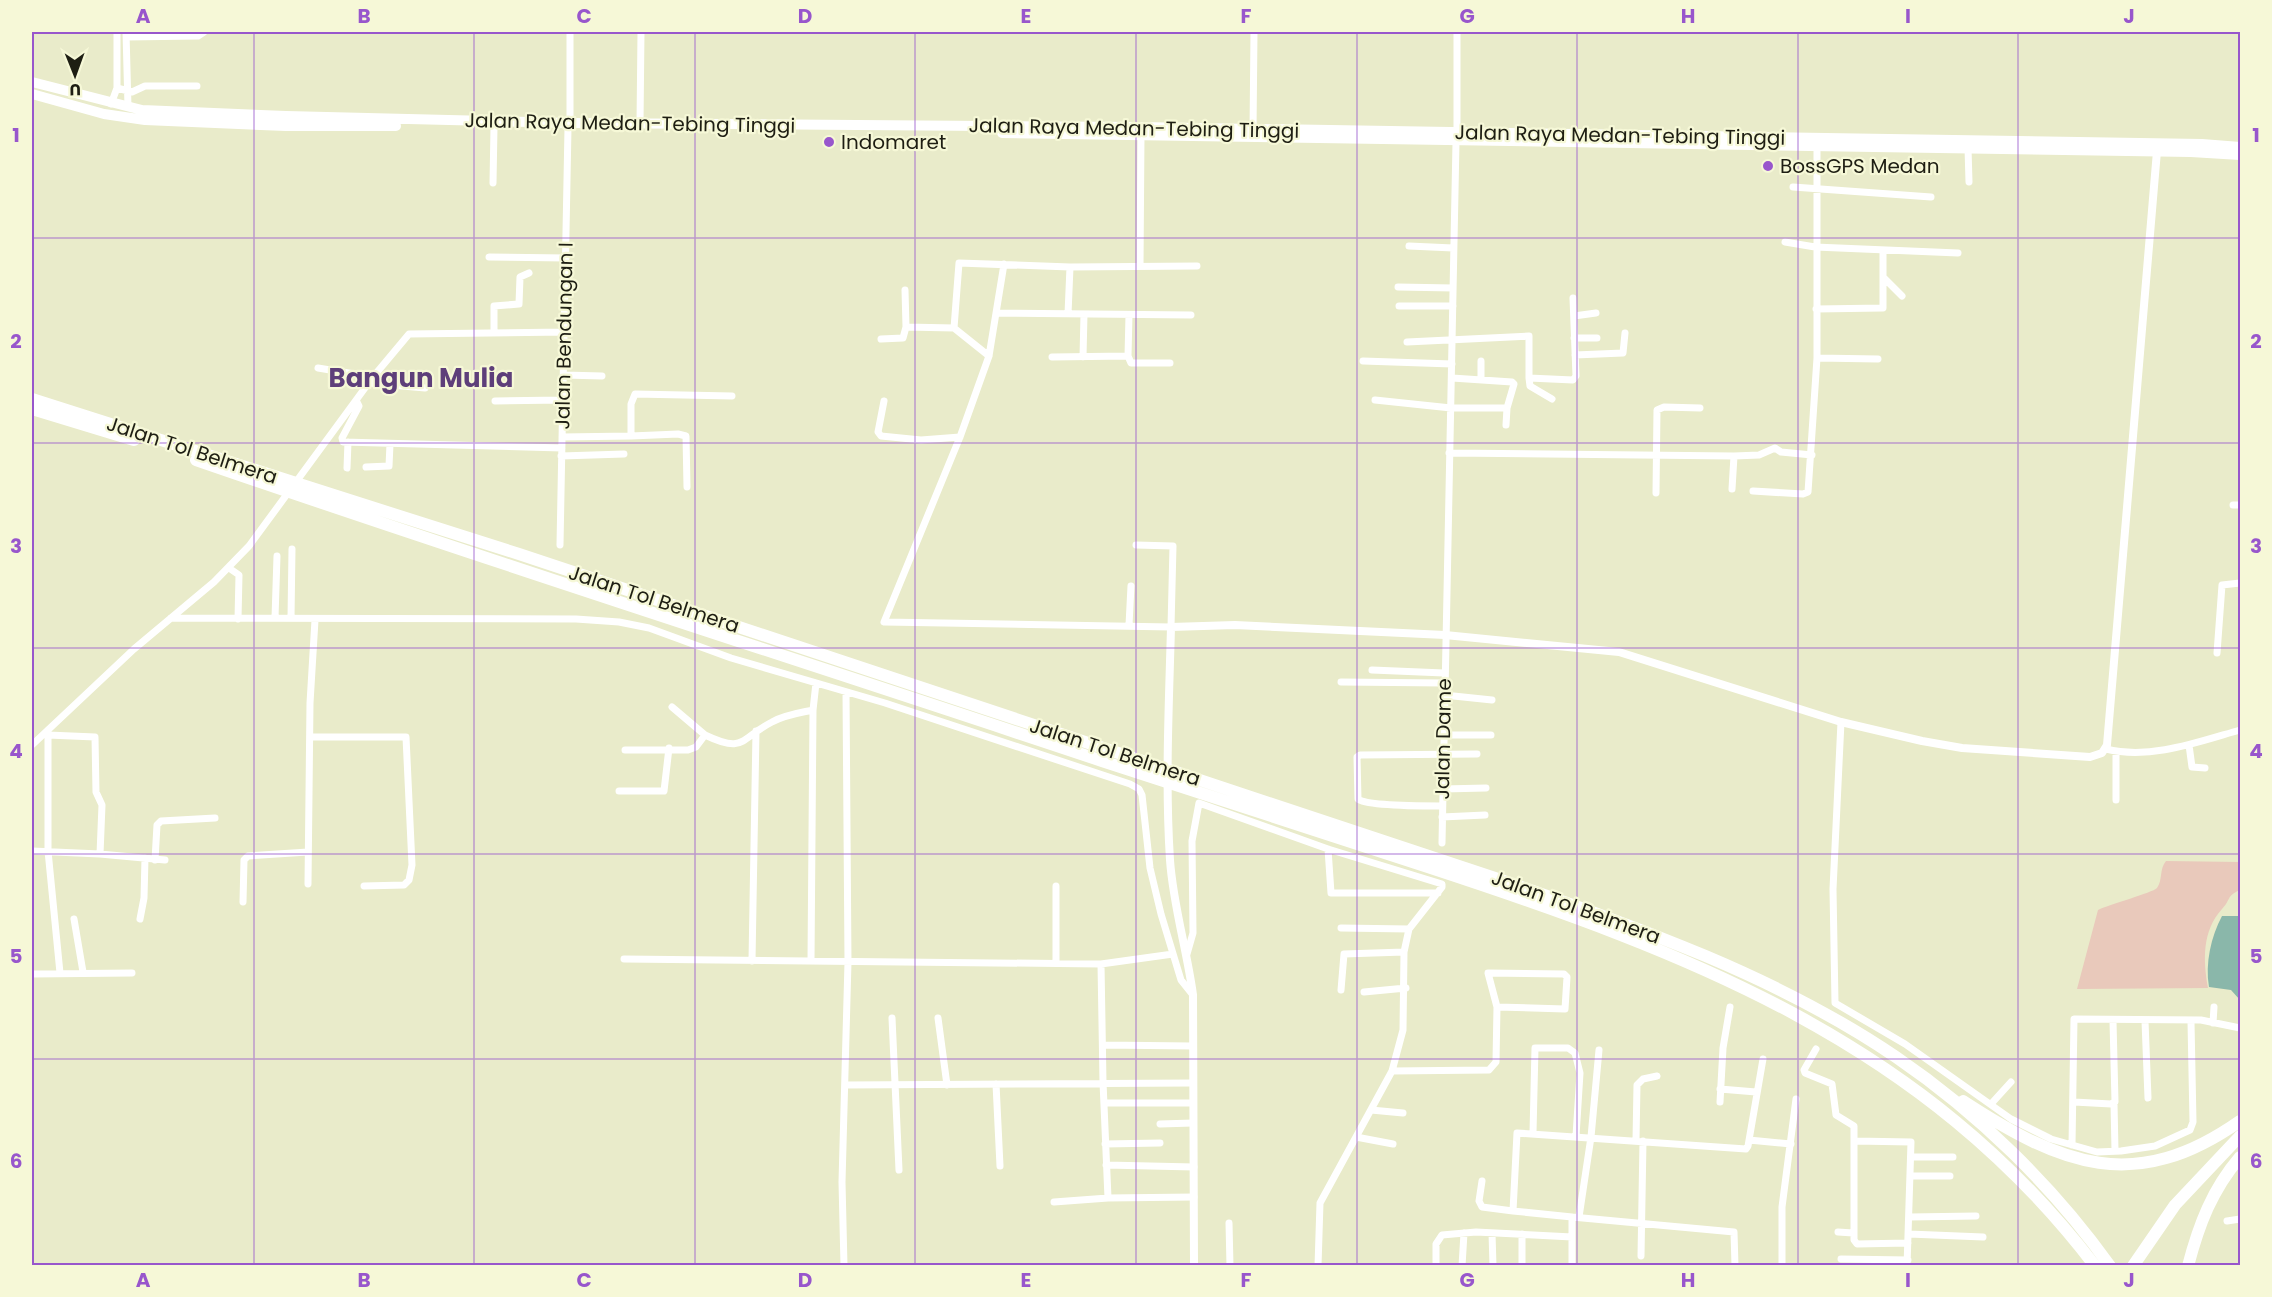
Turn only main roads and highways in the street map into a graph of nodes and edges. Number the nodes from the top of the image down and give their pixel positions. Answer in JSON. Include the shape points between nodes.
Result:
{"nodes":[{"id":1,"x":32,"y":82,"type":"edge"},
{"id":2,"x":33,"y":94,"type":"edge"},
{"id":3,"x":569,"y":125,"type":"junction"},
{"id":4,"x":1253,"y":133,"type":"junction"},
{"id":5,"x":1456,"y":137,"type":"junction"},
{"id":6,"x":2241,"y":147,"type":"edge"},
{"id":7,"x":2241,"y":155,"type":"edge"},
{"id":8,"x":32,"y":399,"type":"edge"},
{"id":9,"x":32,"y":409,"type":"edge"},
{"id":10,"x":82,"y":419,"type":"junction"},
{"id":11,"x":96,"y":423,"type":"junction"},
{"id":12,"x":1896,"y":1058,"type":"junction"},
{"id":13,"x":2241,"y":1121,"type":"edge"},
{"id":14,"x":2241,"y":1136,"type":"edge"},
{"id":15,"x":2241,"y":1141,"type":"edge"},
{"id":16,"x":2241,"y":1157,"type":"edge"},
{"id":17,"x":2095,"y":1266,"type":"edge"},
{"id":18,"x":2110,"y":1266,"type":"edge"},
{"id":19,"x":2133,"y":1266,"type":"edge"},
{"id":20,"x":2141,"y":1266,"type":"edge"},
{"id":21,"x":2188,"y":1266,"type":"edge"}],
"edges":[{"from":1,"to":3,"type":"highway","name":"Jalan Raya Medan-Tebing Tinggi","via":[[111,104],[158,111]]},
{"from":2,"to":3,"type":"highway","name":"Jalan Raya Medan-Tebing Tinggi","via":[[104,114],[164,122],[286,126]]},
{"from":3,"to":4,"type":"highway","name":"Jalan Raya Medan-Tebing Tinggi","via":[[1141,135]]},
{"from":3,"to":4,"type":"highway","name":"Jalan Raya Medan-Tebing Tinggi"},
{"from":4,"to":5,"type":"highway","name":"Jalan Raya Medan-Tebing Tinggi"},
{"from":5,"to":6,"type":"highway","name":"Jalan Raya Medan-Tebing Tinggi","via":[[2193,143]]},
{"from":5,"to":7,"type":"highway","name":"Jalan Raya Medan-Tebing Tinggi"},
{"from":8,"to":10,"type":"highway","name":"Jalan Tol Belmera"},
{"from":9,"to":10,"type":"highway","name":"Jalan Tol Belmera"},
{"from":10,"to":11,"type":"highway","name":"Jalan Tol Belmera"},
{"from":11,"to":12,"type":"highway","name":"Jalan Tol Belmera","via":[[519,554],[1504,880],[1643,930],[1737,970],[1826,1015]]},
{"from":11,"to":17,"type":"highway","name":"Jalan Tol Belmera","via":[[1490,888],[1683,959],[1828,1031],[1930,1098],[2020,1178]]},
{"from":12,"to":13,"type":"highway","via":[[2019,1136],[2061,1155],[2095,1163],[2149,1163],[2175,1156]]},
{"from":12,"to":18,"type":"highway","name":"Jalan Tol Belmera","via":[[1961,1108],[2030,1171]]},
{"from":14,"to":19,"type":"highway","via":[[2175,1205]]},
{"from":15,"to":20,"type":"highway","via":[[2194,1190]]},
{"from":16,"to":21,"type":"highway","via":[[2205,1210]]}]}
